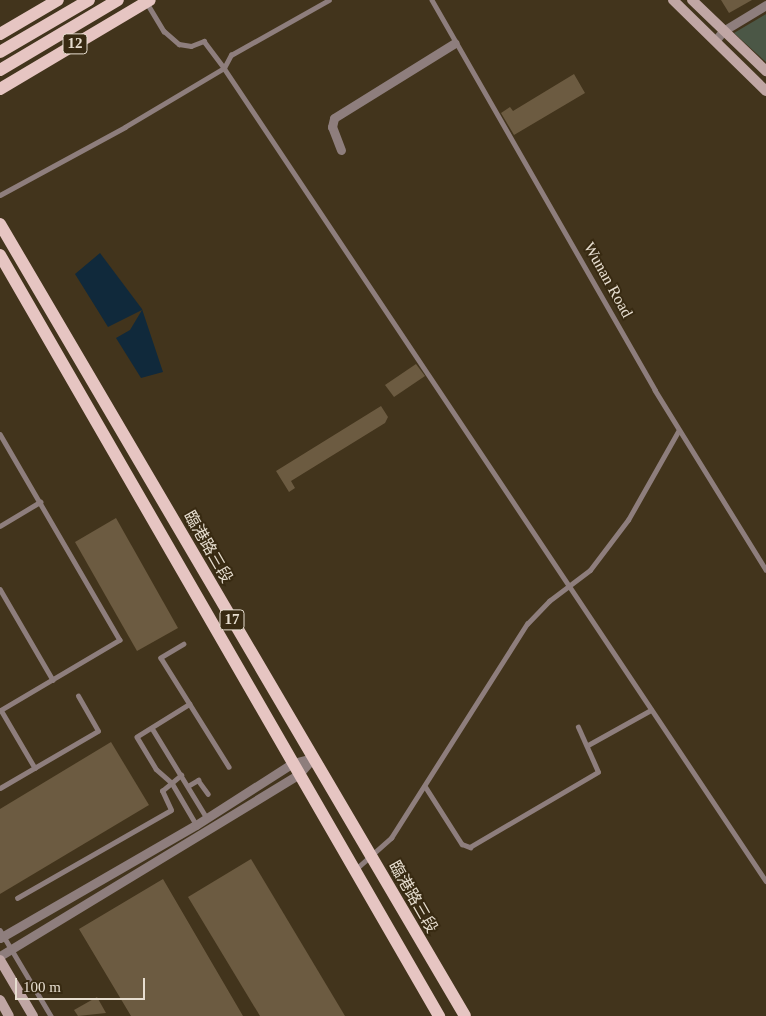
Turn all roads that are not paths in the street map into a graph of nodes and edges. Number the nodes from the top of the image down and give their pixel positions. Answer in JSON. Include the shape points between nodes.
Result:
{"nodes":[{"id":1,"x":58,"y":0,"type":"edge"},
{"id":2,"x":89,"y":0,"type":"edge"},
{"id":3,"x":118,"y":0,"type":"edge"},
{"id":4,"x":329,"y":0,"type":"edge"},
{"id":5,"x":432,"y":0,"type":"edge"},
{"id":6,"x":674,"y":0,"type":"edge"},
{"id":7,"x":692,"y":0,"type":"edge"},
{"id":8,"x":147,"y":1,"type":"edge"},
{"id":9,"x":766,"y":5,"type":"edge"},
{"id":10,"x":723,"y":31,"type":"junction"},
{"id":11,"x":0,"y":34,"type":"edge"},
{"id":12,"x":715,"y":41,"type":"junction"},
{"id":13,"x":455,"y":43,"type":"junction"},
{"id":14,"x":0,"y":52,"type":"edge"},
{"id":15,"x":224,"y":68,"type":"junction"},
{"id":16,"x":0,"y":70,"type":"edge"},
{"id":17,"x":766,"y":71,"type":"edge"},
{"id":18,"x":0,"y":89,"type":"edge"},
{"id":19,"x":766,"y":91,"type":"edge"},
{"id":20,"x":341,"y":150,"type":"dead end"},
{"id":21,"x":0,"y":195,"type":"edge"},
{"id":22,"x":0,"y":224,"type":"edge"},
{"id":23,"x":0,"y":255,"type":"edge"},
{"id":24,"x":680,"y":430,"type":"junction"},
{"id":25,"x":0,"y":434,"type":"edge"},
{"id":26,"x":40,"y":502,"type":"junction"},
{"id":27,"x":0,"y":526,"type":"edge"},
{"id":28,"x":766,"y":570,"type":"edge"},
{"id":29,"x":570,"y":588,"type":"junction"},
{"id":30,"x":0,"y":589,"type":"edge"},
{"id":31,"x":184,"y":644,"type":"dead end"},
{"id":32,"x":53,"y":680,"type":"junction"},
{"id":33,"x":78,"y":696,"type":"dead end"},
{"id":34,"x":190,"y":704,"type":"junction"},
{"id":35,"x":651,"y":710,"type":"junction"},
{"id":36,"x":1,"y":711,"type":"edge"},
{"id":37,"x":578,"y":727,"type":"dead end"},
{"id":38,"x":152,"y":728,"type":"junction"},
{"id":39,"x":588,"y":745,"type":"junction"},
{"id":40,"x":313,"y":758,"type":"junction"},
{"id":41,"x":229,"y":767,"type":"dead end"},
{"id":42,"x":35,"y":768,"type":"junction"},
{"id":43,"x":296,"y":769,"type":"junction"},
{"id":44,"x":181,"y":775,"type":"junction"},
{"id":45,"x":172,"y":783,"type":"junction"},
{"id":46,"x":188,"y":786,"type":"junction"},
{"id":47,"x":425,"y":786,"type":"junction"},
{"id":48,"x":0,"y":788,"type":"edge"},
{"id":49,"x":208,"y":794,"type":"dead end"},
{"id":50,"x":207,"y":818,"type":"junction"},
{"id":51,"x":196,"y":825,"type":"junction"},
{"id":52,"x":372,"y":857,"type":"junction"},
{"id":53,"x":355,"y":870,"type":"junction"},
{"id":54,"x":766,"y":881,"type":"edge"},
{"id":55,"x":17,"y":898,"type":"dead end"},
{"id":56,"x":1,"y":935,"type":"edge"},
{"id":57,"x":12,"y":949,"type":"junction"},
{"id":58,"x":0,"y":956,"type":"edge"},
{"id":59,"x":0,"y":960,"type":"edge"},
{"id":60,"x":0,"y":1000,"type":"edge"},
{"id":61,"x":9,"y":1016,"type":"edge"},
{"id":62,"x":33,"y":1016,"type":"edge"},
{"id":63,"x":51,"y":1016,"type":"edge"},
{"id":64,"x":439,"y":1016,"type":"edge"},
{"id":65,"x":465,"y":1016,"type":"edge"}],
"edges":[{"from":1,"to":11,"type":"main road"},
{"from":2,"to":14,"type":"main road","number":"12"},
{"from":3,"to":16,"type":"main road","number":"12"},
{"from":4,"to":15,"type":"lane","via":[[230,55]]},
{"from":5,"to":13,"type":"lane","name":"Wunan Road"},
{"from":6,"to":12,"type":"street"},
{"from":7,"to":10,"type":"street"},
{"from":8,"to":15,"type":"lane","via":[[164,31],[179,44],[191,46],[204,41]]},
{"from":8,"to":18,"type":"main road","number":"12"},
{"from":9,"to":10,"type":"street"},
{"from":10,"to":12,"type":"street"},
{"from":10,"to":17,"type":"street"},
{"from":12,"to":19,"type":"street"},
{"from":13,"to":20,"type":"street","via":[[334,118],[332,127]]},
{"from":13,"to":24,"type":"lane","name":"Wunan Road"},
{"from":15,"to":21,"type":"lane"},
{"from":15,"to":29,"type":"lane"},
{"from":22,"to":40,"type":"main road","name":"臨港路三段","number":"17"},
{"from":23,"to":43,"type":"main road","number":"17"},
{"from":24,"to":28,"type":"lane","name":"Wunan Road"},
{"from":24,"to":29,"type":"lane","via":[[628,520],[590,570]]},
{"from":25,"to":26,"type":"lane"},
{"from":26,"to":27,"type":"lane"},
{"from":26,"to":32,"type":"lane","via":[[120,640]]},
{"from":29,"to":35,"type":"lane"},
{"from":29,"to":47,"type":"lane","via":[[549,601],[527,624]]},
{"from":30,"to":32,"type":"lane"},
{"from":31,"to":34,"type":"lane","via":[[161,658]]},
{"from":32,"to":36,"type":"lane"},
{"from":33,"to":42,"type":"lane","via":[[98,731]]},
{"from":34,"to":38,"type":"lane"},
{"from":34,"to":41,"type":"lane"},
{"from":35,"to":39,"type":"lane"},
{"from":35,"to":54,"type":"lane"},
{"from":36,"to":42,"type":"lane"},
{"from":37,"to":39,"type":"lane"},
{"from":38,"to":44,"type":"lane"},
{"from":38,"to":45,"type":"lane","via":[[137,737],[156,769]]},
{"from":39,"to":47,"type":"lane","via":[[599,766],[595,775],[470,847],[462,844]]},
{"from":40,"to":43,"type":"street"},
{"from":40,"to":52,"type":"main road","name":"臨港路三段","number":"17"},
{"from":42,"to":48,"type":"lane"},
{"from":43,"to":50,"type":"street"},
{"from":43,"to":53,"type":"main road","number":"17"},
{"from":43,"to":57,"type":"street"},
{"from":44,"to":45,"type":"lane"},
{"from":44,"to":46,"type":"lane"},
{"from":45,"to":51,"type":"lane"},
{"from":45,"to":55,"type":"lane","via":[[162,790],[171,810]]},
{"from":46,"to":49,"type":"lane","via":[[198,780]]},
{"from":46,"to":50,"type":"lane"},
{"from":47,"to":52,"type":"lane","via":[[391,838]]},
{"from":50,"to":51,"type":"street"},
{"from":51,"to":56,"type":"street"},
{"from":52,"to":53,"type":"lane"},
{"from":52,"to":65,"type":"main road","name":"臨港路三段","number":"17"},
{"from":53,"to":64,"type":"main road","number":"17"},
{"from":56,"to":57,"type":"lane"},
{"from":57,"to":58,"type":"street"},
{"from":57,"to":63,"type":"lane"},
{"from":59,"to":62,"type":"street"},
{"from":60,"to":61,"type":"street"}]}
